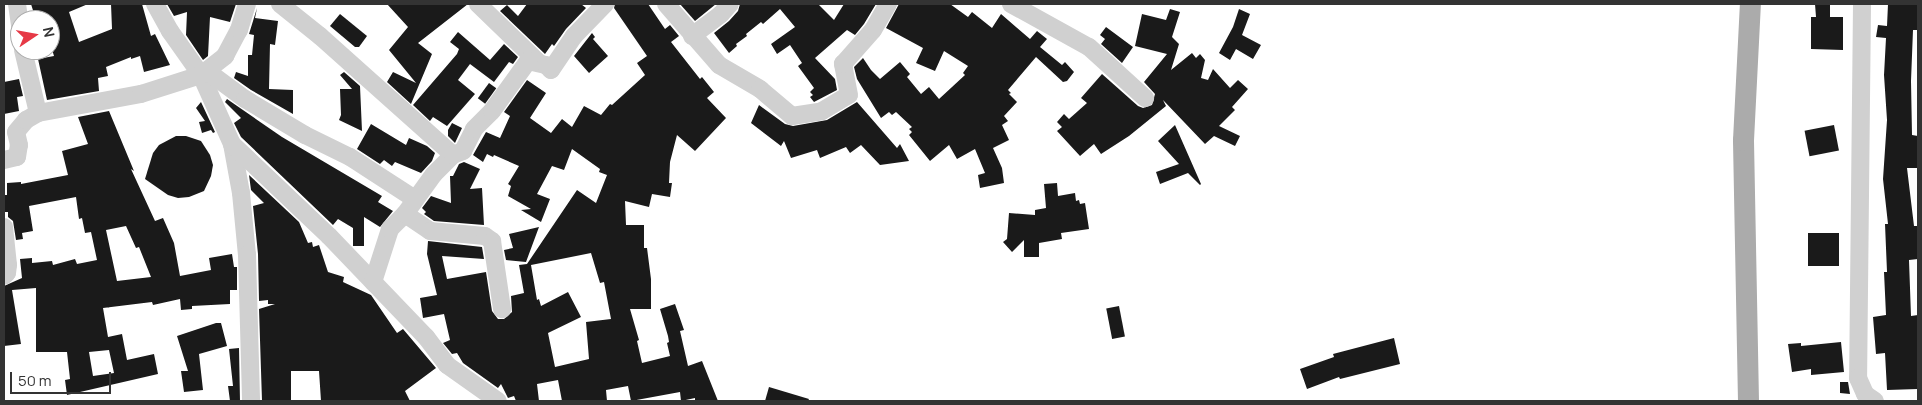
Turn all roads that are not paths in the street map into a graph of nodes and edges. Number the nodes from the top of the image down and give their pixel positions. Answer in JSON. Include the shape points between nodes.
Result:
{"nodes":[{"id":1,"x":155,"y":4,"type":"edge"},
{"id":2,"x":247,"y":4,"type":"edge"},
{"id":3,"x":280,"y":4,"type":"edge"},
{"id":4,"x":478,"y":4,"type":"edge"},
{"id":5,"x":605,"y":4,"type":"edge"},
{"id":6,"x":666,"y":4,"type":"edge"},
{"id":7,"x":730,"y":4,"type":"edge"},
{"id":8,"x":888,"y":4,"type":"edge"},
{"id":9,"x":1011,"y":4,"type":"edge"},
{"id":10,"x":1750,"y":4,"type":"edge"},
{"id":11,"x":1862,"y":4,"type":"edge"},
{"id":12,"x":692,"y":36,"type":"junction"},
{"id":13,"x":25,"y":60,"type":"edge"},
{"id":14,"x":538,"y":62,"type":"junction"},
{"id":15,"x":204,"y":73,"type":"junction"},
{"id":16,"x":1145,"y":98,"type":"dead end"},
{"id":17,"x":38,"y":113,"type":"junction"},
{"id":18,"x":232,"y":144,"type":"junction"},
{"id":19,"x":453,"y":155,"type":"junction"},
{"id":20,"x":4,"y":160,"type":"edge"},
{"id":21,"x":415,"y":199,"type":"junction"},
{"id":22,"x":405,"y":214,"type":"junction"},
{"id":23,"x":4,"y":227,"type":"edge"},
{"id":24,"x":4,"y":276,"type":"edge"},
{"id":25,"x":373,"y":282,"type":"junction"},
{"id":26,"x":502,"y":309,"type":"dead end"},
{"id":27,"x":251,"y":401,"type":"edge"},
{"id":28,"x":498,"y":401,"type":"edge"},
{"id":29,"x":1748,"y":401,"type":"edge"},
{"id":30,"x":1875,"y":401,"type":"edge"}],
"edges":[{"from":1,"to":15,"type":"street","via":[[170,30]]},
{"from":2,"to":15,"type":"street","via":[[239,30],[225,56]]},
{"from":3,"to":19,"type":"street"},
{"from":4,"to":14,"type":"street"},
{"from":5,"to":14,"type":"street","via":[[574,36],[551,70]]},
{"from":6,"to":12,"type":"street"},
{"from":7,"to":12,"type":"street"},
{"from":8,"to":12,"type":"street","via":[[873,30],[843,64],[849,95],[822,111],[797,116],[788,115],[760,89],[719,65]]},
{"from":9,"to":16,"type":"street","via":[[1090,47]]},
{"from":10,"to":29,"type":"main road","via":[[1743,140]]},
{"from":11,"to":30,"type":"street","via":[[1858,378],[1865,394]]},
{"from":13,"to":17,"type":"street"},
{"from":14,"to":19,"type":"street","via":[[528,61],[492,111],[474,129],[463,151]]},
{"from":15,"to":17,"type":"street","via":[[141,94]]},
{"from":15,"to":18,"type":"street"},
{"from":15,"to":21,"type":"street","via":[[305,135],[350,157]]},
{"from":17,"to":20,"type":"street","via":[[26,120],[16,132],[17,157]]},
{"from":18,"to":25,"type":"street"},
{"from":18,"to":27,"type":"street","via":[[247,255]]},
{"from":19,"to":21,"type":"street"},
{"from":21,"to":22,"type":"street"},
{"from":22,"to":25,"type":"street","via":[[388,233]]},
{"from":22,"to":26,"type":"street","via":[[430,231],[485,236],[492,240]]},
{"from":23,"to":24,"type":"street","via":[[8,265]]},
{"from":25,"to":28,"type":"street","via":[[426,337],[447,365]]}]}
